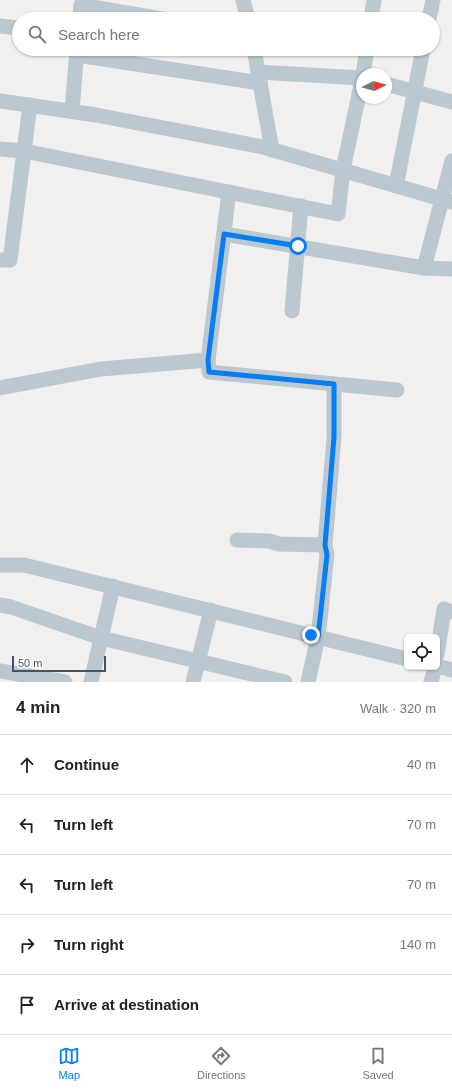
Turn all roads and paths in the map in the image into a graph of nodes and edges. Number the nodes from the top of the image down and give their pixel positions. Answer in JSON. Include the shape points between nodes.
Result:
{"nodes":[{"id":1,"x":243,"y":0,"type":"edge"},
{"id":2,"x":374,"y":0,"type":"edge"},
{"id":3,"x":433,"y":0,"type":"edge"},
{"id":4,"x":80,"y":12,"type":"edge"},
{"id":5,"x":122,"y":12,"type":"edge"},
{"id":6,"x":246,"y":12,"type":"edge"},
{"id":7,"x":372,"y":12,"type":"edge"},
{"id":8,"x":430,"y":12,"type":"edge"},
{"id":9,"x":0,"y":26,"type":"edge"},
{"id":10,"x":12,"y":27,"type":"edge"},
{"id":11,"x":77,"y":56,"type":"edge"},
{"id":12,"x":106,"y":56,"type":"edge"},
{"id":13,"x":255,"y":56,"type":"edge"},
{"id":14,"x":366,"y":56,"type":"edge"},
{"id":15,"x":422,"y":56,"type":"edge"},
{"id":16,"x":364,"y":68,"type":"edge"},
{"id":17,"x":259,"y":77,"type":"junction"},
{"id":18,"x":356,"y":79,"type":"edge"},
{"id":19,"x":392,"y":86,"type":"edge"},
{"id":20,"x":414,"y":92,"type":"junction"},
{"id":21,"x":0,"y":100,"type":"edge"},
{"id":22,"x":452,"y":102,"type":"edge"},
{"id":23,"x":357,"y":104,"type":"edge"},
{"id":24,"x":30,"y":105,"type":"junction"},
{"id":25,"x":72,"y":111,"type":"junction"},
{"id":26,"x":0,"y":149,"type":"edge"},
{"id":27,"x":272,"y":150,"type":"junction"},
{"id":28,"x":24,"y":151,"type":"junction"},
{"id":29,"x":452,"y":161,"type":"edge"},
{"id":30,"x":343,"y":170,"type":"junction"},
{"id":31,"x":396,"y":186,"type":"junction"},
{"id":32,"x":229,"y":192,"type":"junction"},
{"id":33,"x":447,"y":201,"type":"edge"},
{"id":34,"x":301,"y":206,"type":"junction"},
{"id":35,"x":224,"y":234,"type":"junction"},
{"id":36,"x":298,"y":246,"type":"junction"},
{"id":37,"x":0,"y":260,"type":"edge"},
{"id":38,"x":424,"y":268,"type":"junction"},
{"id":39,"x":452,"y":269,"type":"edge"},
{"id":40,"x":292,"y":311,"type":"dead end"},
{"id":41,"x":208,"y":360,"type":"junction"},
{"id":42,"x":334,"y":384,"type":"junction"},
{"id":43,"x":0,"y":388,"type":"edge"},
{"id":44,"x":397,"y":390,"type":"dead end"},
{"id":45,"x":237,"y":540,"type":"dead end"},
{"id":46,"x":325,"y":545,"type":"junction"},
{"id":47,"x":0,"y":565,"type":"edge"},
{"id":48,"x":113,"y":586,"type":"junction"},
{"id":49,"x":0,"y":605,"type":"edge"},
{"id":50,"x":210,"y":610,"type":"junction"},
{"id":51,"x":452,"y":612,"type":"edge"},
{"id":52,"x":440,"y":636,"type":"edge"},
{"id":53,"x":318,"y":637,"type":"junction"},
{"id":54,"x":101,"y":638,"type":"junction"},
{"id":55,"x":404,"y":658,"type":"edge"},
{"id":56,"x":198,"y":661,"type":"junction"},
{"id":57,"x":440,"y":668,"type":"edge"},
{"id":58,"x":435,"y":670,"type":"edge"},
{"id":59,"x":452,"y":670,"type":"edge"},
{"id":60,"x":0,"y":671,"type":"edge"},
{"id":61,"x":65,"y":682,"type":"edge"},
{"id":62,"x":91,"y":682,"type":"edge"},
{"id":63,"x":193,"y":682,"type":"edge"},
{"id":64,"x":285,"y":682,"type":"edge"},
{"id":65,"x":308,"y":682,"type":"edge"},
{"id":66,"x":431,"y":682,"type":"edge"}],
"edges":[{"from":1,"to":6,"type":"street"},
{"from":2,"to":7,"type":"street"},
{"from":3,"to":8,"type":"street"},
{"from":4,"to":5,"type":"street","via":[[81,5]]},
{"from":9,"to":10,"type":"street"},
{"from":11,"to":25,"type":"street"},
{"from":12,"to":17,"type":"street"},
{"from":13,"to":17,"type":"street"},
{"from":14,"to":16,"type":"street"},
{"from":15,"to":20,"type":"street"},
{"from":17,"to":18,"type":"street"},
{"from":17,"to":27,"type":"street"},
{"from":19,"to":20,"type":"street"},
{"from":20,"to":22,"type":"street"},
{"from":20,"to":31,"type":"street"},
{"from":21,"to":24,"type":"street"},
{"from":23,"to":30,"type":"street"},
{"from":24,"to":25,"type":"street"},
{"from":24,"to":28,"type":"street"},
{"from":25,"to":27,"type":"street"},
{"from":26,"to":28,"type":"street"},
{"from":27,"to":30,"type":"street"},
{"from":28,"to":32,"type":"street"},
{"from":28,"to":37,"type":"street","via":[[10,260]]},
{"from":29,"to":33,"type":"street"},
{"from":30,"to":31,"type":"street"},
{"from":30,"to":34,"type":"street","via":[[338,214]]},
{"from":31,"to":33,"type":"street"},
{"from":32,"to":34,"type":"street"},
{"from":32,"to":35,"type":"street"},
{"from":33,"to":38,"type":"street"},
{"from":34,"to":36,"type":"street"},
{"from":35,"to":36,"type":"street"},
{"from":35,"to":41,"type":"street"},
{"from":36,"to":38,"type":"street"},
{"from":36,"to":40,"type":"street"},
{"from":38,"to":39,"type":"street"},
{"from":41,"to":42,"type":"street","via":[[209,372]]},
{"from":41,"to":43,"type":"street","via":[[101,369]]},
{"from":42,"to":44,"type":"street"},
{"from":42,"to":46,"type":"street","via":[[334,437]]},
{"from":45,"to":46,"type":"street"},
{"from":46,"to":53,"type":"street","via":[[327,555]]},
{"from":47,"to":48,"type":"street","via":[[24,564]]},
{"from":48,"to":50,"type":"street"},
{"from":48,"to":54,"type":"street"},
{"from":49,"to":54,"type":"street"},
{"from":50,"to":53,"type":"street"},
{"from":50,"to":56,"type":"street"},
{"from":51,"to":52,"type":"street","via":[[444,610]]},
{"from":53,"to":55,"type":"street"},
{"from":53,"to":65,"type":"street"},
{"from":54,"to":56,"type":"street"},
{"from":54,"to":62,"type":"street"},
{"from":56,"to":63,"type":"street"},
{"from":56,"to":64,"type":"street"},
{"from":57,"to":59,"type":"street"},
{"from":58,"to":66,"type":"street"},
{"from":60,"to":61,"type":"street"}]}
